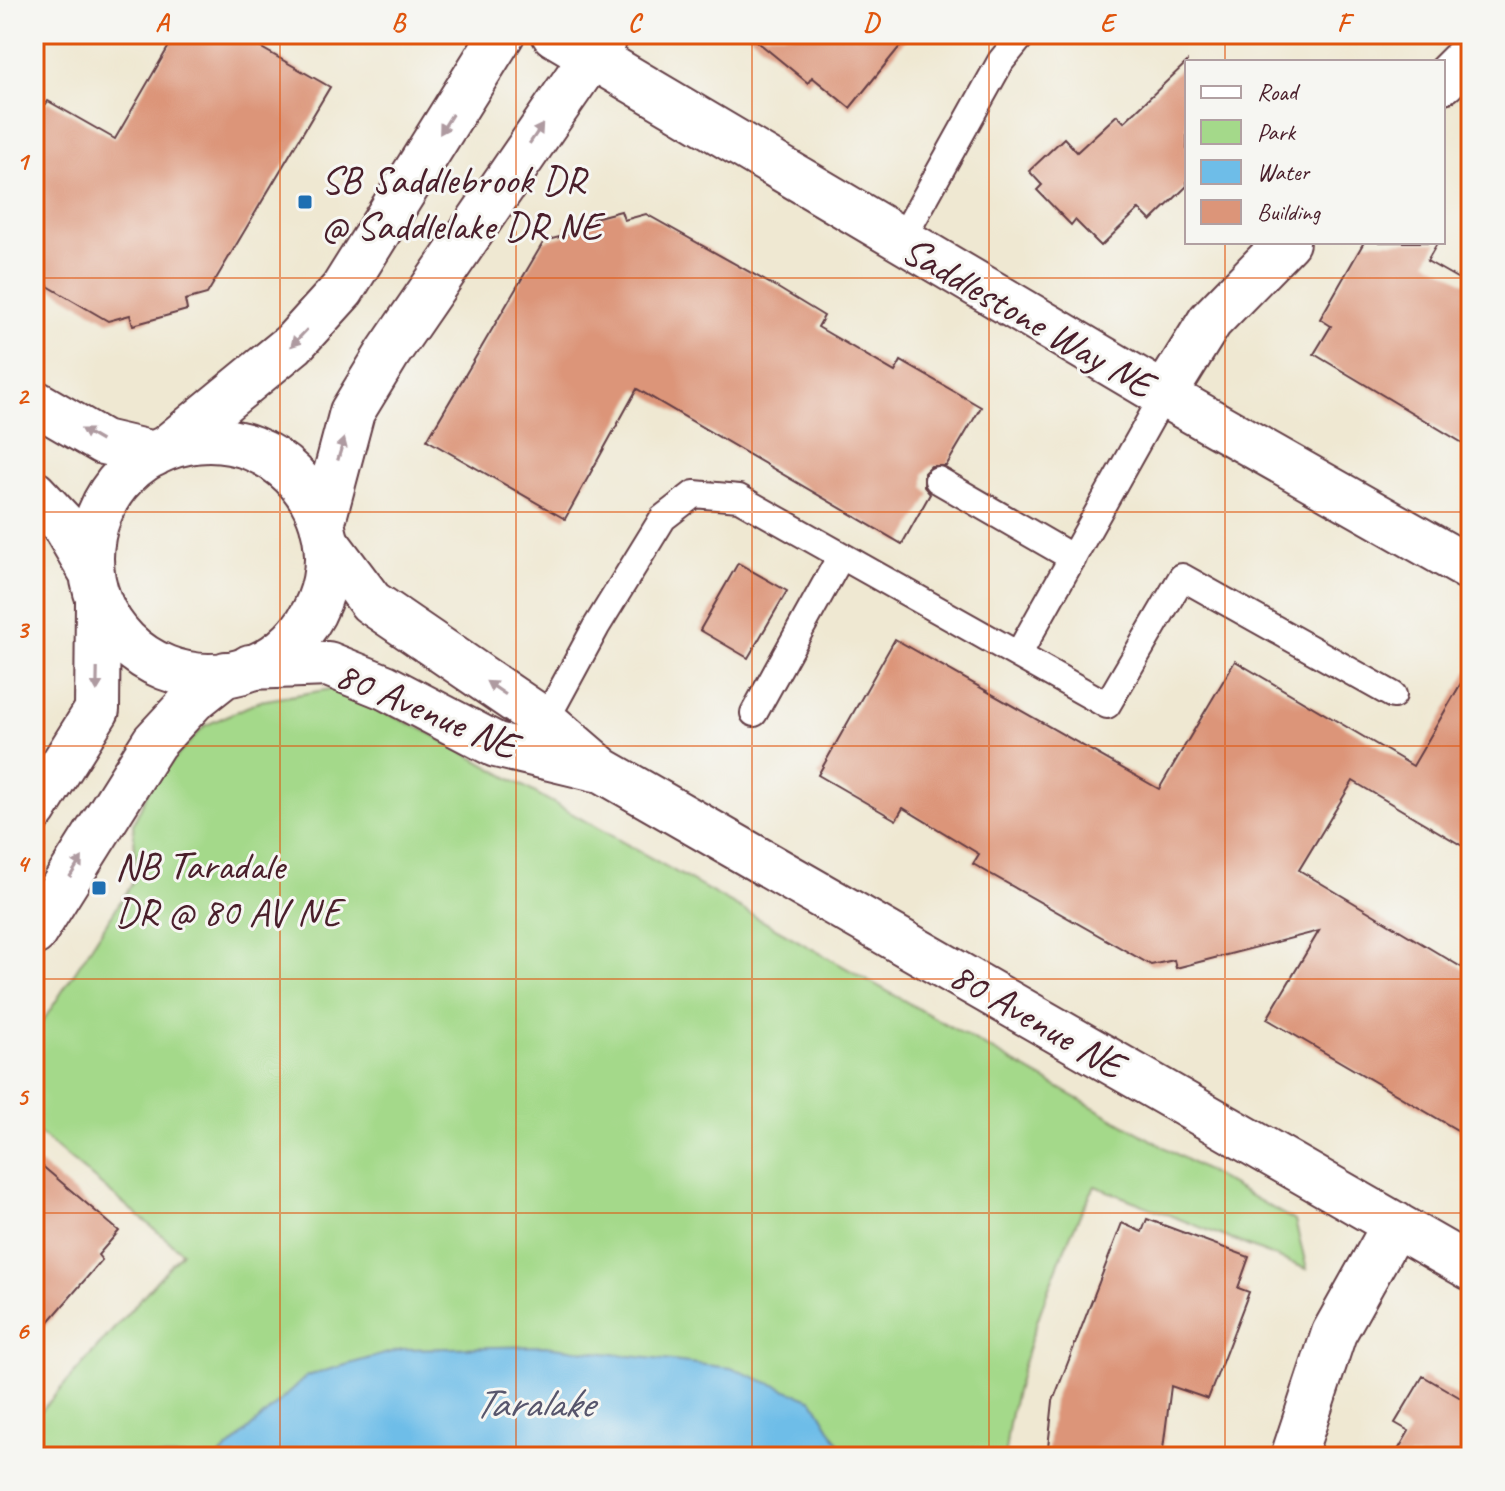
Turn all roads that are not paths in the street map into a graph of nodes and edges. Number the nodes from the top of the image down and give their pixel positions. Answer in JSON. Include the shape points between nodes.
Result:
{"nodes":[{"id":1,"x":502,"y":34,"type":"edge"},
{"id":2,"x":1023,"y":34,"type":"edge"},
{"id":3,"x":583,"y":41,"type":"edge"},
{"id":4,"x":1471,"y":53,"type":"edge"},
{"id":5,"x":1445,"y":79,"type":"edge"},
{"id":6,"x":901,"y":241,"type":"junction"},
{"id":7,"x":1285,"y":244,"type":"edge"},
{"id":8,"x":1164,"y":395,"type":"junction"},
{"id":9,"x":34,"y":402,"type":"edge"},
{"id":10,"x":162,"y":450,"type":"junction"},
{"id":11,"x":938,"y":480,"type":"dead end"},
{"id":12,"x":34,"y":493,"type":"edge"},
{"id":13,"x":324,"y":533,"type":"junction"},
{"id":14,"x":841,"y":556,"type":"junction"},
{"id":15,"x":1073,"y":558,"type":"junction"},
{"id":16,"x":1471,"y":569,"type":"edge"},
{"id":17,"x":94,"y":586,"type":"junction"},
{"id":18,"x":1018,"y":655,"type":"junction"},
{"id":19,"x":238,"y":671,"type":"junction"},
{"id":20,"x":1393,"y":695,"type":"dead end"},
{"id":21,"x":754,"y":713,"type":"dead end"},
{"id":22,"x":545,"y":721,"type":"junction"},
{"id":23,"x":602,"y":770,"type":"junction"},
{"id":24,"x":34,"y":810,"type":"edge"},
{"id":25,"x":34,"y":933,"type":"edge"},
{"id":26,"x":1395,"y":1224,"type":"junction"},
{"id":27,"x":1471,"y":1268,"type":"edge"},
{"id":28,"x":1293,"y":1457,"type":"edge"}],
"edges":[{"from":1,"to":10,"type":"street","one_way":true,"via":[[342,290],[293,344]]},
{"from":2,"to":6,"type":"lane","via":[[1001,61]]},
{"from":3,"to":6,"type":"street","name":"Saddlestone Way NE"},
{"from":13,"to":3,"type":"street","one_way":true,"via":[[352,412]]},
{"from":4,"to":5,"type":"street"},
{"from":6,"to":8,"type":"street","name":"Saddlestone Way NE"},
{"from":7,"to":8,"type":"street","via":[[1210,321]]},
{"from":8,"to":15,"type":"lane"},
{"from":8,"to":16,"type":"street","name":"Saddlestone Way NE"},
{"from":10,"to":9,"type":"street","one_way":true,"via":[[103,442]]},
{"from":10,"to":13,"type":"street","via":[[198,440],[243,445],[281,464],[304,487]]},
{"from":10,"to":17,"type":"street","via":[[134,465],[102,505],[93,529]]},
{"from":11,"to":15,"type":"lane"},
{"from":12,"to":17,"type":"street","via":[[63,524]]},
{"from":13,"to":19,"type":"street","via":[[327,569],[320,598],[300,634],[266,662]]},
{"from":22,"to":13,"type":"street","name":"80 Avenue NE","one_way":true,"via":[[371,602]]},
{"from":14,"to":18,"type":"lane"},
{"from":14,"to":21,"type":"lane"},
{"from":14,"to":22,"type":"lane","via":[[739,498],[694,494],[663,518]]},
{"from":15,"to":18,"type":"lane"},
{"from":17,"to":19,"type":"street","via":[[119,636],[167,669],[195,676]]},
{"from":17,"to":24,"type":"street","one_way":true,"via":[[97,710]]},
{"from":18,"to":20,"type":"lane","via":[[1107,705],[1182,577]]},
{"from":19,"to":23,"type":"street","name":"80 Avenue NE","via":[[328,664],[385,687],[496,745]]},
{"from":25,"to":19,"type":"street","one_way":true,"via":[[154,742],[193,700]]},
{"from":22,"to":23,"type":"street","name":"80 Avenue NE"},
{"from":23,"to":26,"type":"street","name":"80 Avenue NE"},
{"from":26,"to":27,"type":"street","name":"80 Avenue NE"},
{"from":26,"to":28,"type":"street","via":[[1334,1333]]}]}
